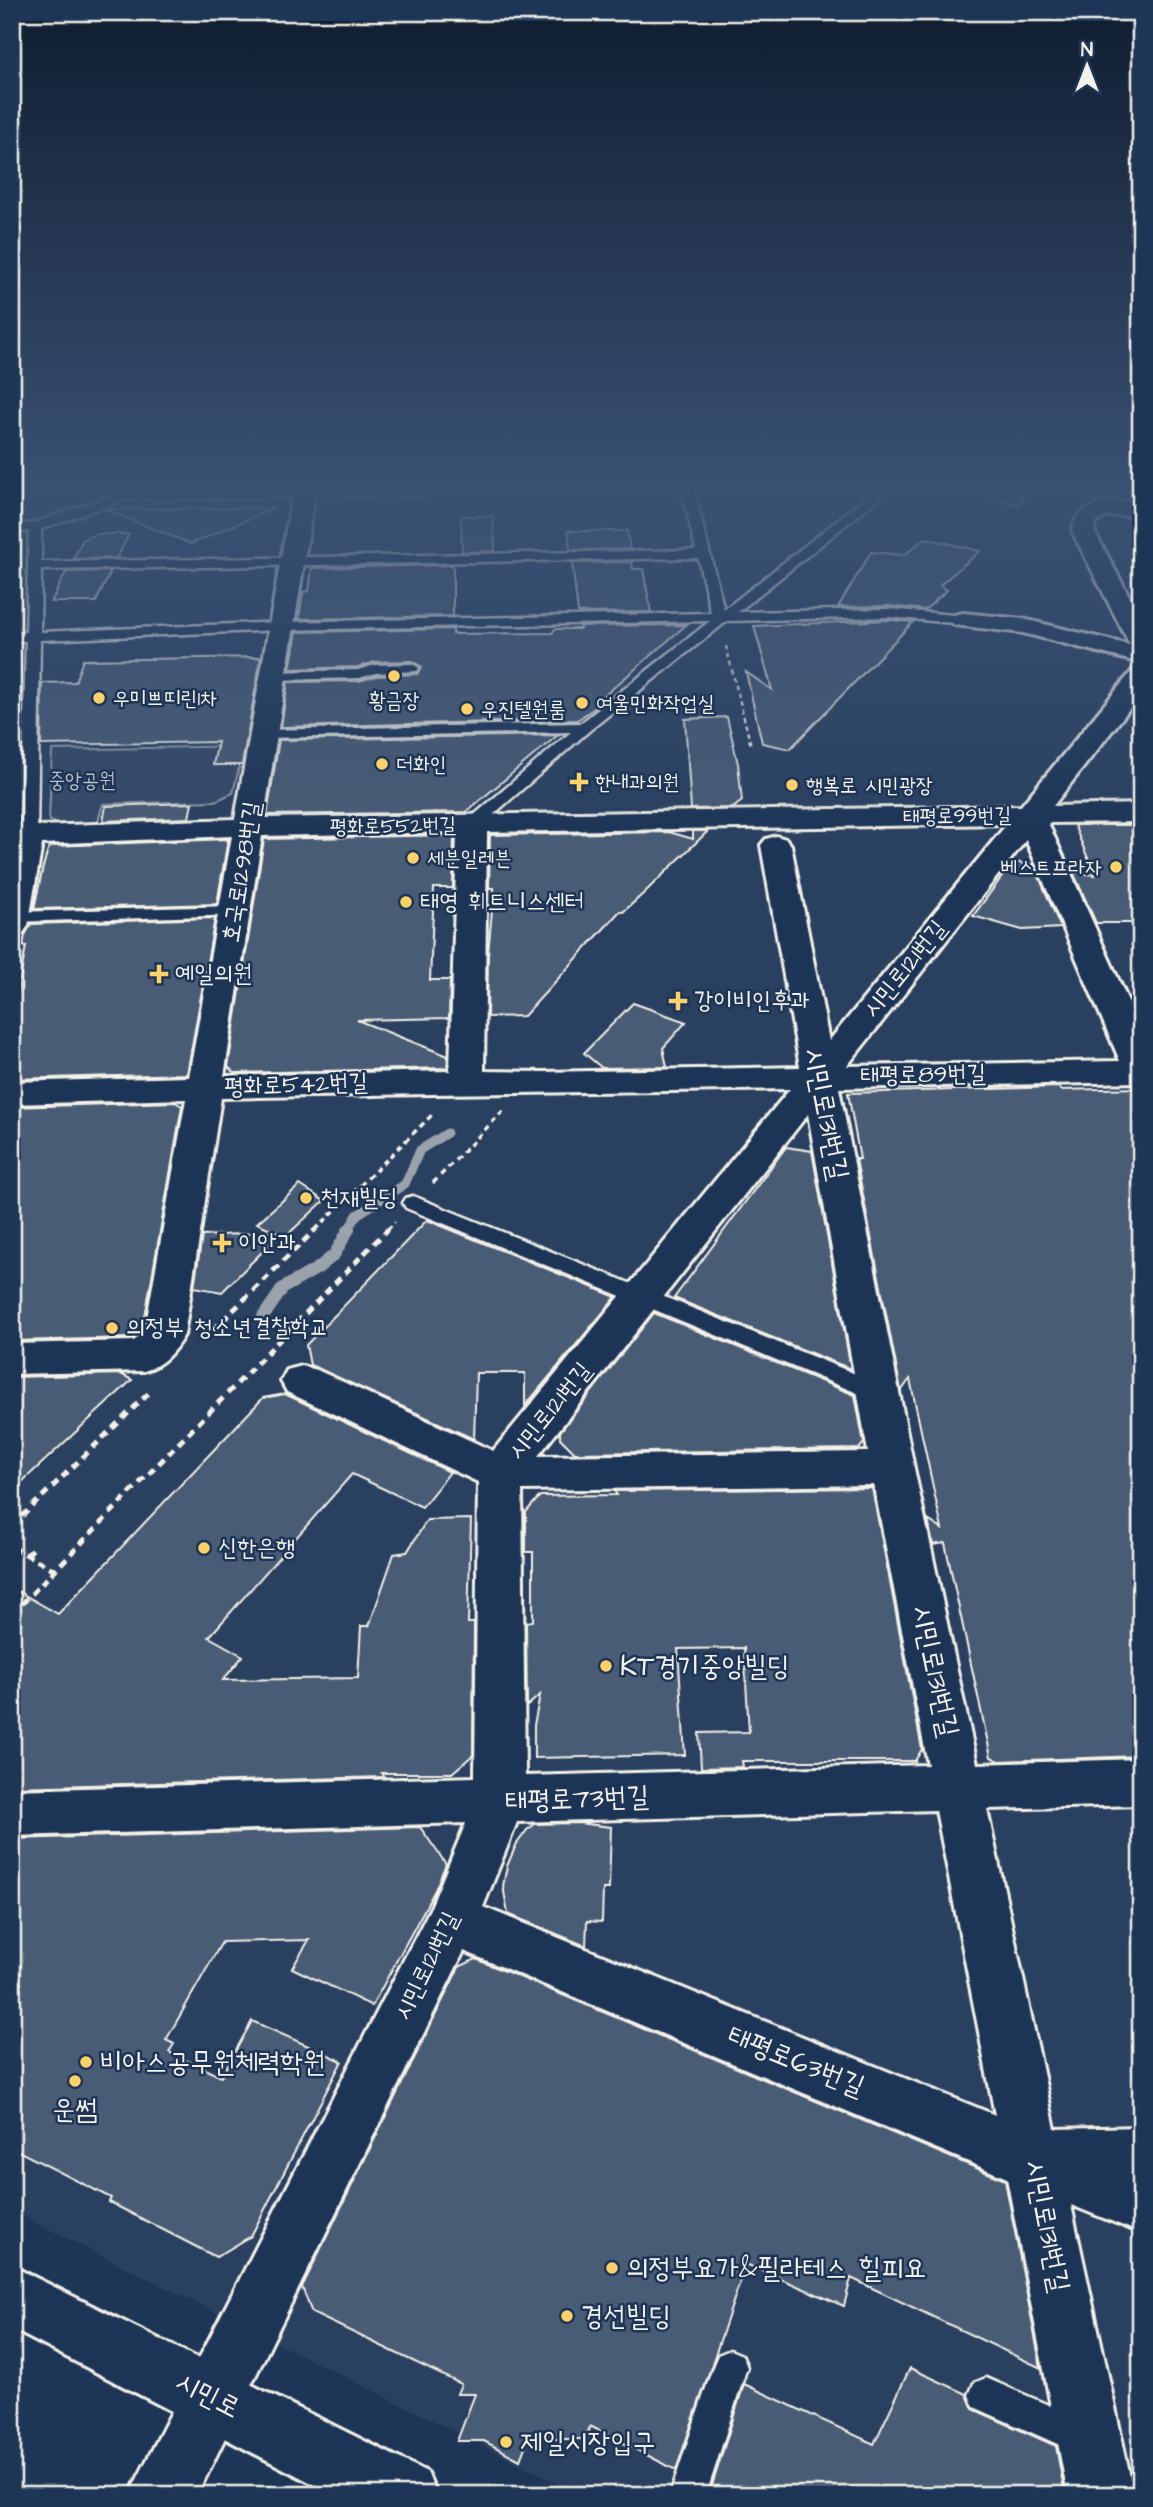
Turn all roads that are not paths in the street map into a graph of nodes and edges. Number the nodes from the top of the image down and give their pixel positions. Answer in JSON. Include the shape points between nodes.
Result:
{"nodes":[{"id":1,"x":34,"y":608,"type":"edge"},
{"id":2,"x":285,"y":608,"type":"edge"},
{"id":3,"x":717,"y":608,"type":"edge"},
{"id":4,"x":732,"y":608,"type":"edge"},
{"id":5,"x":1123,"y":608,"type":"edge"},
{"id":6,"x":719,"y":618,"type":"junction"},
{"id":7,"x":964,"y":620,"type":"joint"},
{"id":8,"x":282,"y":626,"type":"junction"},
{"id":9,"x":34,"y":635,"type":"junction"},
{"id":10,"x":12,"y":637,"type":"edge"},
{"id":11,"x":1141,"y":642,"type":"edge"},
{"id":12,"x":1141,"y":655,"type":"edge"},
{"id":13,"x":412,"y":668,"type":"dead end"},
{"id":14,"x":273,"y":676,"type":"junction"},
{"id":15,"x":1141,"y":677,"type":"edge"},
{"id":16,"x":585,"y":727,"type":"junction"},
{"id":17,"x":264,"y":734,"type":"junction"},
{"id":18,"x":1141,"y":813,"type":"edge"},
{"id":19,"x":1030,"y":815,"type":"junction"},
{"id":20,"x":472,"y":825,"type":"junction"},
{"id":21,"x":249,"y":827,"type":"junction"},
{"id":22,"x":775,"y":832,"type":"junction"},
{"id":23,"x":21,"y":835,"type":"edge"},
{"id":24,"x":235,"y":911,"type":"junction"},
{"id":25,"x":13,"y":921,"type":"edge"},
{"id":26,"x":1141,"y":1070,"type":"edge"},
{"id":27,"x":818,"y":1077,"type":"junction"},
{"id":28,"x":579,"y":1080,"type":"joint"},
{"id":29,"x":467,"y":1081,"type":"junction"},
{"id":30,"x":206,"y":1088,"type":"junction"},
{"id":31,"x":12,"y":1093,"type":"edge"},
{"id":32,"x":413,"y":1203,"type":"road end"},
{"id":33,"x":642,"y":1296,"type":"junction"},
{"id":34,"x":12,"y":1359,"type":"edge"},
{"id":35,"x":302,"y":1381,"type":"dead end"},
{"id":36,"x":880,"y":1393,"type":"junction"},
{"id":37,"x":892,"y":1468,"type":"junction"},
{"id":38,"x":500,"y":1473,"type":"junction"},
{"id":39,"x":1141,"y":1782,"type":"edge"},
{"id":40,"x":960,"y":1787,"type":"junction"},
{"id":41,"x":500,"y":1801,"type":"junction"},
{"id":42,"x":12,"y":1813,"type":"edge"},
{"id":43,"x":452,"y":1920,"type":"junction"},
{"id":44,"x":1141,"y":2157,"type":"edge"},
{"id":45,"x":1034,"y":2159,"type":"junction"},
{"id":46,"x":1141,"y":2204,"type":"edge"},
{"id":47,"x":12,"y":2296,"type":"edge"},
{"id":48,"x":730,"y":2367,"type":"dead end"},
{"id":49,"x":986,"y":2395,"type":"dead end"},
{"id":50,"x":211,"y":2396,"type":"junction"},
{"id":51,"x":1090,"y":2440,"type":"junction"},
{"id":52,"x":162,"y":2495,"type":"edge"},
{"id":53,"x":404,"y":2495,"type":"edge"},
{"id":54,"x":688,"y":2495,"type":"edge"},
{"id":55,"x":1101,"y":2495,"type":"edge"}],
"edges":[{"from":1,"to":9,"type":"lane"},
{"from":2,"to":8,"type":"street","name":"호국로1298번길"},
{"from":3,"to":6,"type":"lane"},
{"from":4,"to":6,"type":"lane"},
{"from":5,"to":11,"type":"street"},
{"from":6,"to":7,"type":"lane","via":[[890,613]]},
{"from":6,"to":8,"type":"lane"},
{"from":6,"to":16,"type":"lane"},
{"from":7,"to":12,"type":"street","via":[[1023,626]]},
{"from":8,"to":9,"type":"lane"},
{"from":8,"to":14,"type":"street","name":"호국로1298번길"},
{"from":9,"to":10,"type":"lane"},
{"from":9,"to":23,"type":"lane"},
{"from":13,"to":14,"type":"lane"},
{"from":14,"to":17,"type":"street","name":"호국로1298번길"},
{"from":15,"to":19,"type":"street","name":"시민로121번길"},
{"from":16,"to":17,"type":"lane"},
{"from":16,"to":20,"type":"lane"},
{"from":17,"to":21,"type":"street","name":"호국로1298번길"},
{"from":18,"to":19,"type":"street","name":"태평로99번길"},
{"from":19,"to":22,"type":"street","name":"태평로99번길"},
{"from":19,"to":26,"type":"street","name":"태평로89번길"},
{"from":19,"to":27,"type":"street","name":"시민로121번길"},
{"from":20,"to":21,"type":"street","name":"평화로552번길"},
{"from":20,"to":22,"type":"street","name":"평화로552번길"},
{"from":20,"to":29,"type":"street"},
{"from":21,"to":23,"type":"street","name":"평화로552번길"},
{"from":21,"to":24,"type":"street","name":"호국로1298번길"},
{"from":22,"to":27,"type":"street","name":"시민로131번길"},
{"from":23,"to":25,"type":"street"},
{"from":24,"to":25,"type":"lane"},
{"from":24,"to":30,"type":"street","name":"호국로1298번길"},
{"from":26,"to":27,"type":"street","name":"태평로89번길"},
{"from":27,"to":28,"type":"street","name":"태평로89번길"},
{"from":27,"to":33,"type":"street","name":"시민로121번길"},
{"from":27,"to":36,"type":"street","name":"시민로131번길"},
{"from":28,"to":29,"type":"street","name":"평화로542번길"},
{"from":29,"to":30,"type":"street","name":"평화로542번길"},
{"from":30,"to":31,"type":"street","name":"평화로542번길"},
{"from":30,"to":34,"type":"street","name":"호국로1298번길","via":[[181,1340],[144,1356]]},
{"from":32,"to":33,"type":"lane"},
{"from":33,"to":36,"type":"lane"},
{"from":33,"to":38,"type":"street","name":"시민로121번길"},
{"from":35,"to":38,"type":"street"},
{"from":36,"to":37,"type":"street","name":"시민로131번길"},
{"from":37,"to":38,"type":"street"},
{"from":37,"to":40,"type":"street","name":"시민로131번길"},
{"from":38,"to":41,"type":"street","name":"시민로121번길"},
{"from":39,"to":40,"type":"street","name":"태평로73번길"},
{"from":40,"to":41,"type":"street","name":"태평로73번길"},
{"from":40,"to":45,"type":"street","name":"시민로131번길"},
{"from":41,"to":42,"type":"street","name":"태평로73번길"},
{"from":41,"to":43,"type":"street","name":"시민로121번길"},
{"from":43,"to":45,"type":"street","name":"태평로63번길"},
{"from":43,"to":50,"type":"street","name":"시민로121번길"},
{"from":44,"to":45,"type":"street"},
{"from":45,"to":46,"type":"street","name":"태평로63번길"},
{"from":45,"to":51,"type":"street","name":"시민로131번길"},
{"from":47,"to":50,"type":"street","name":"시민로"},
{"from":48,"to":54,"type":"lane"},
{"from":49,"to":51,"type":"lane"},
{"from":50,"to":52,"type":"street","name":"시민로121번길"},
{"from":50,"to":53,"type":"street","name":"시민로"},
{"from":51,"to":55,"type":"street","name":"시민로131번길"}]}
